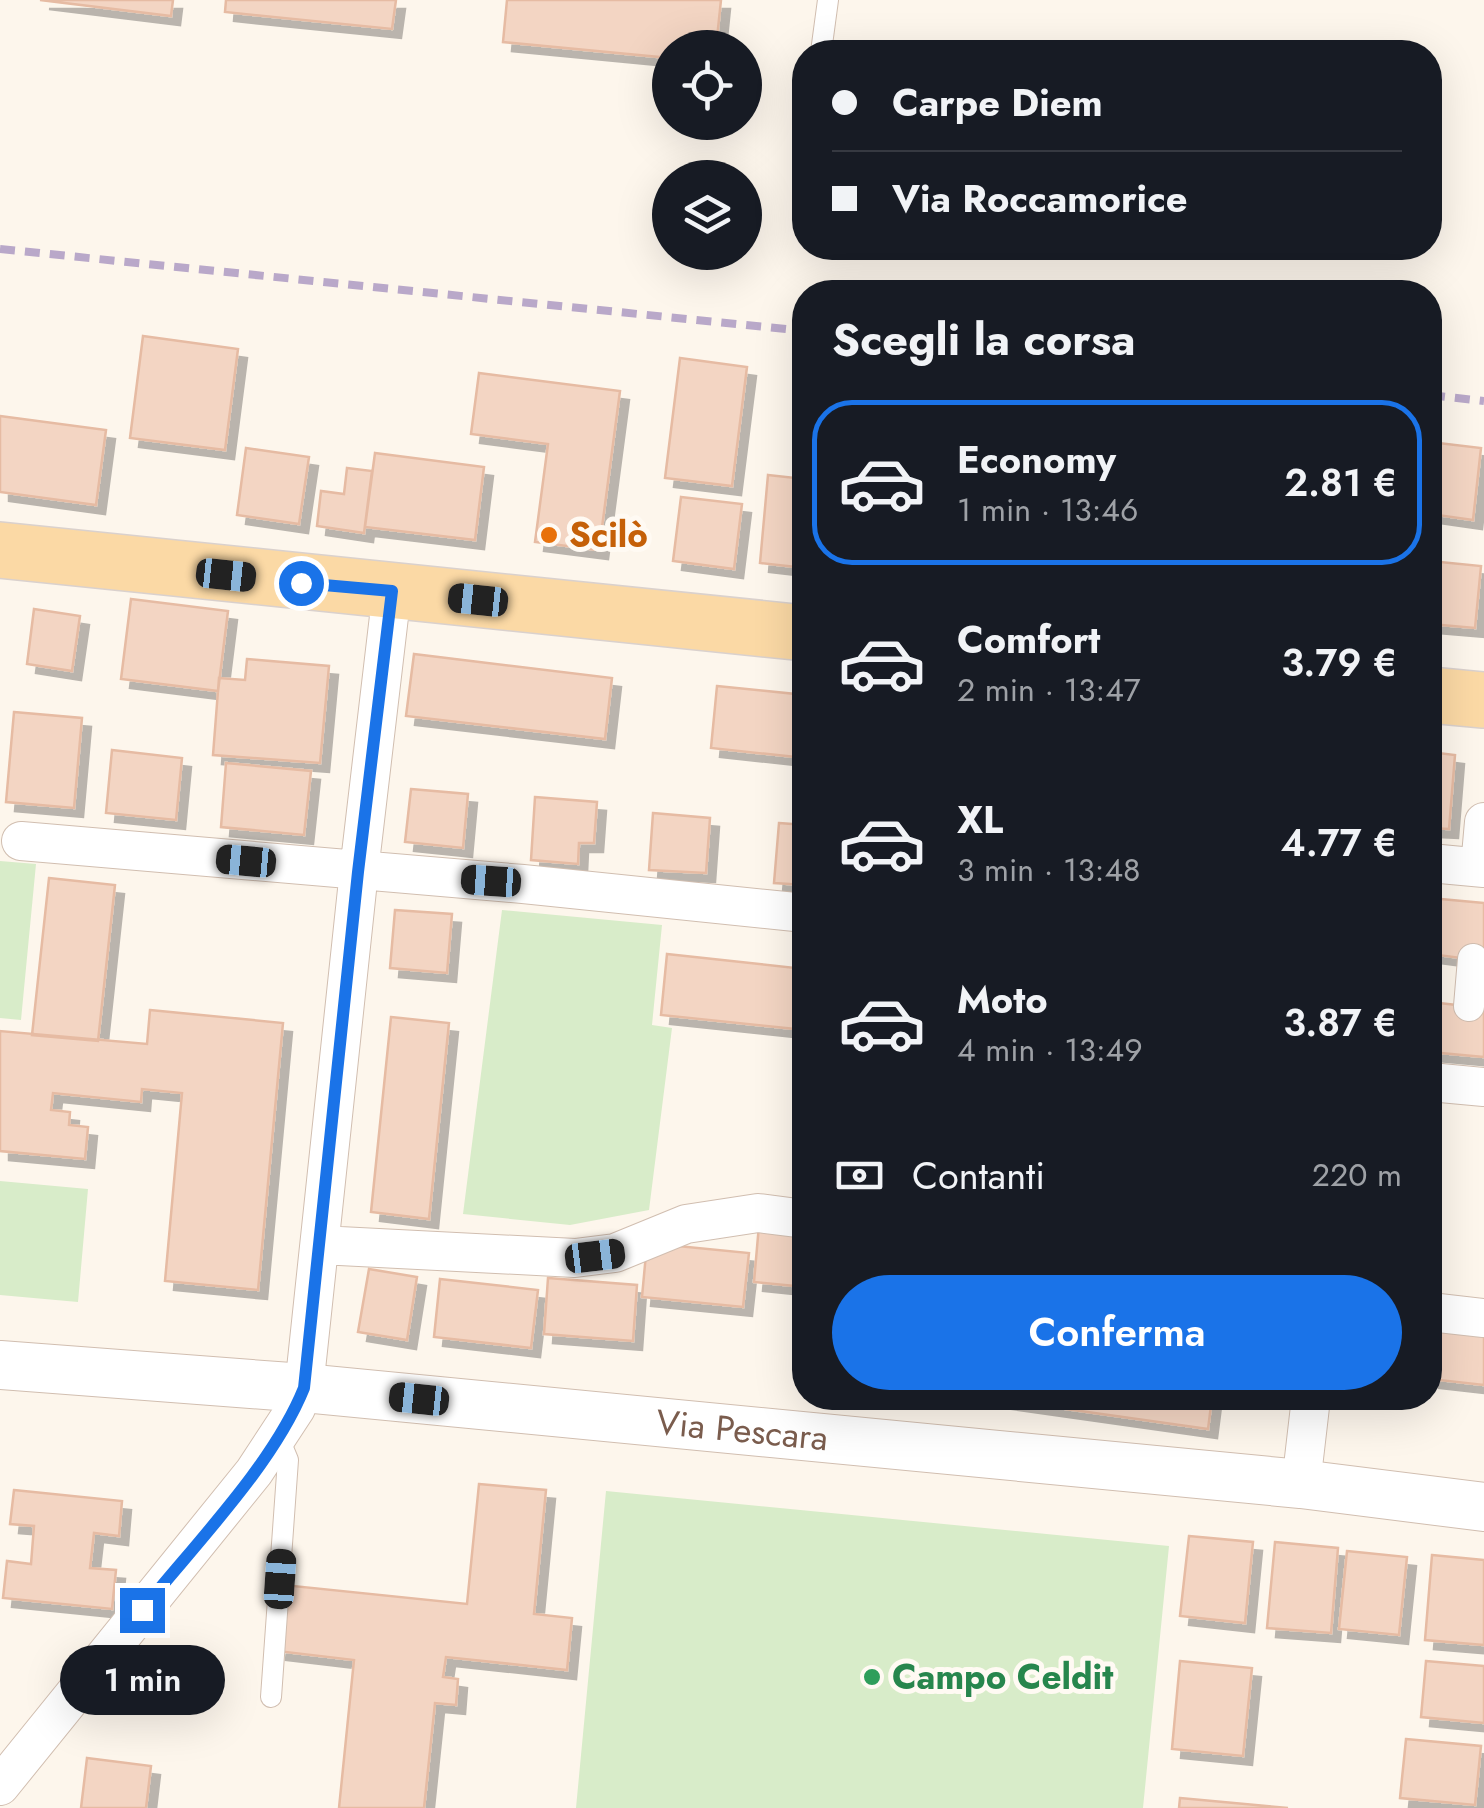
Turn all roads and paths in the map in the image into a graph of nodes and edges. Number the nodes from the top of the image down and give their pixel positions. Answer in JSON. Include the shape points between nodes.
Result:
{"nodes":[{"id":1,"x":828,"y":0,"type":"edge"},
{"id":2,"x":823,"y":40,"type":"edge"},
{"id":3,"x":0,"y":550,"type":"edge"},
{"id":4,"x":392,"y":591,"type":"junction"},
{"id":5,"x":792,"y":632,"type":"edge"},
{"id":6,"x":1442,"y":696,"type":"edge"},
{"id":7,"x":1484,"y":700,"type":"edge"},
{"id":8,"x":1484,"y":822,"type":"edge"},
{"id":9,"x":20,"y":841,"type":"dead end"},
{"id":10,"x":1442,"y":864,"type":"edge"},
{"id":11,"x":1482,"y":868,"type":"edge"},
{"id":12,"x":358,"y":872,"type":"junction"},
{"id":13,"x":792,"y":912,"type":"edge"},
{"id":14,"x":1473,"y":959,"type":"dead end"},
{"id":15,"x":1469,"y":1006,"type":"dead end"},
{"id":16,"x":1442,"y":1083,"type":"edge"},
{"id":17,"x":1484,"y":1088,"type":"edge"},
{"id":18,"x":792,"y":1217,"type":"edge"},
{"id":19,"x":320,"y":1244,"type":"junction"},
{"id":20,"x":1442,"y":1313,"type":"edge"},
{"id":21,"x":1484,"y":1318,"type":"edge"},
{"id":22,"x":0,"y":1365,"type":"edge"},
{"id":23,"x":304,"y":1388,"type":"junction"},
{"id":24,"x":1310,"y":1410,"type":"edge"},
{"id":25,"x":278,"y":1436,"type":"junction"},
{"id":26,"x":1301,"y":1484,"type":"junction"},
{"id":27,"x":1484,"y":1507,"type":"edge"},
{"id":28,"x":271,"y":1697,"type":"dead end"},
{"id":29,"x":0,"y":1786,"type":"edge"}],
"edges":[{"from":1,"to":2,"type":"lane"},
{"from":3,"to":4,"type":"main road"},
{"from":4,"to":5,"type":"main road"},
{"from":4,"to":12,"type":"street"},
{"from":6,"to":7,"type":"main road"},
{"from":8,"to":11,"type":"street"},
{"from":9,"to":12,"type":"street"},
{"from":10,"to":11,"type":"street"},
{"from":12,"to":13,"type":"street"},
{"from":12,"to":19,"type":"street"},
{"from":14,"to":15,"type":"street"},
{"from":16,"to":17,"type":"street"},
{"from":18,"to":19,"type":"street","via":[[758,1213],[686,1224],[615,1253],[575,1258]]},
{"from":19,"to":23,"type":"street"},
{"from":20,"to":21,"type":"street"},
{"from":22,"to":23,"type":"street","name":"Via Pescara"},
{"from":23,"to":25,"type":"street"},
{"from":23,"to":26,"type":"street","name":"Via Pescara"},
{"from":24,"to":26,"type":"street"},
{"from":25,"to":28,"type":"lane","via":[[288,1460]]},
{"from":25,"to":29,"type":"street"},
{"from":26,"to":27,"type":"street","name":"Via Pescara"}]}
